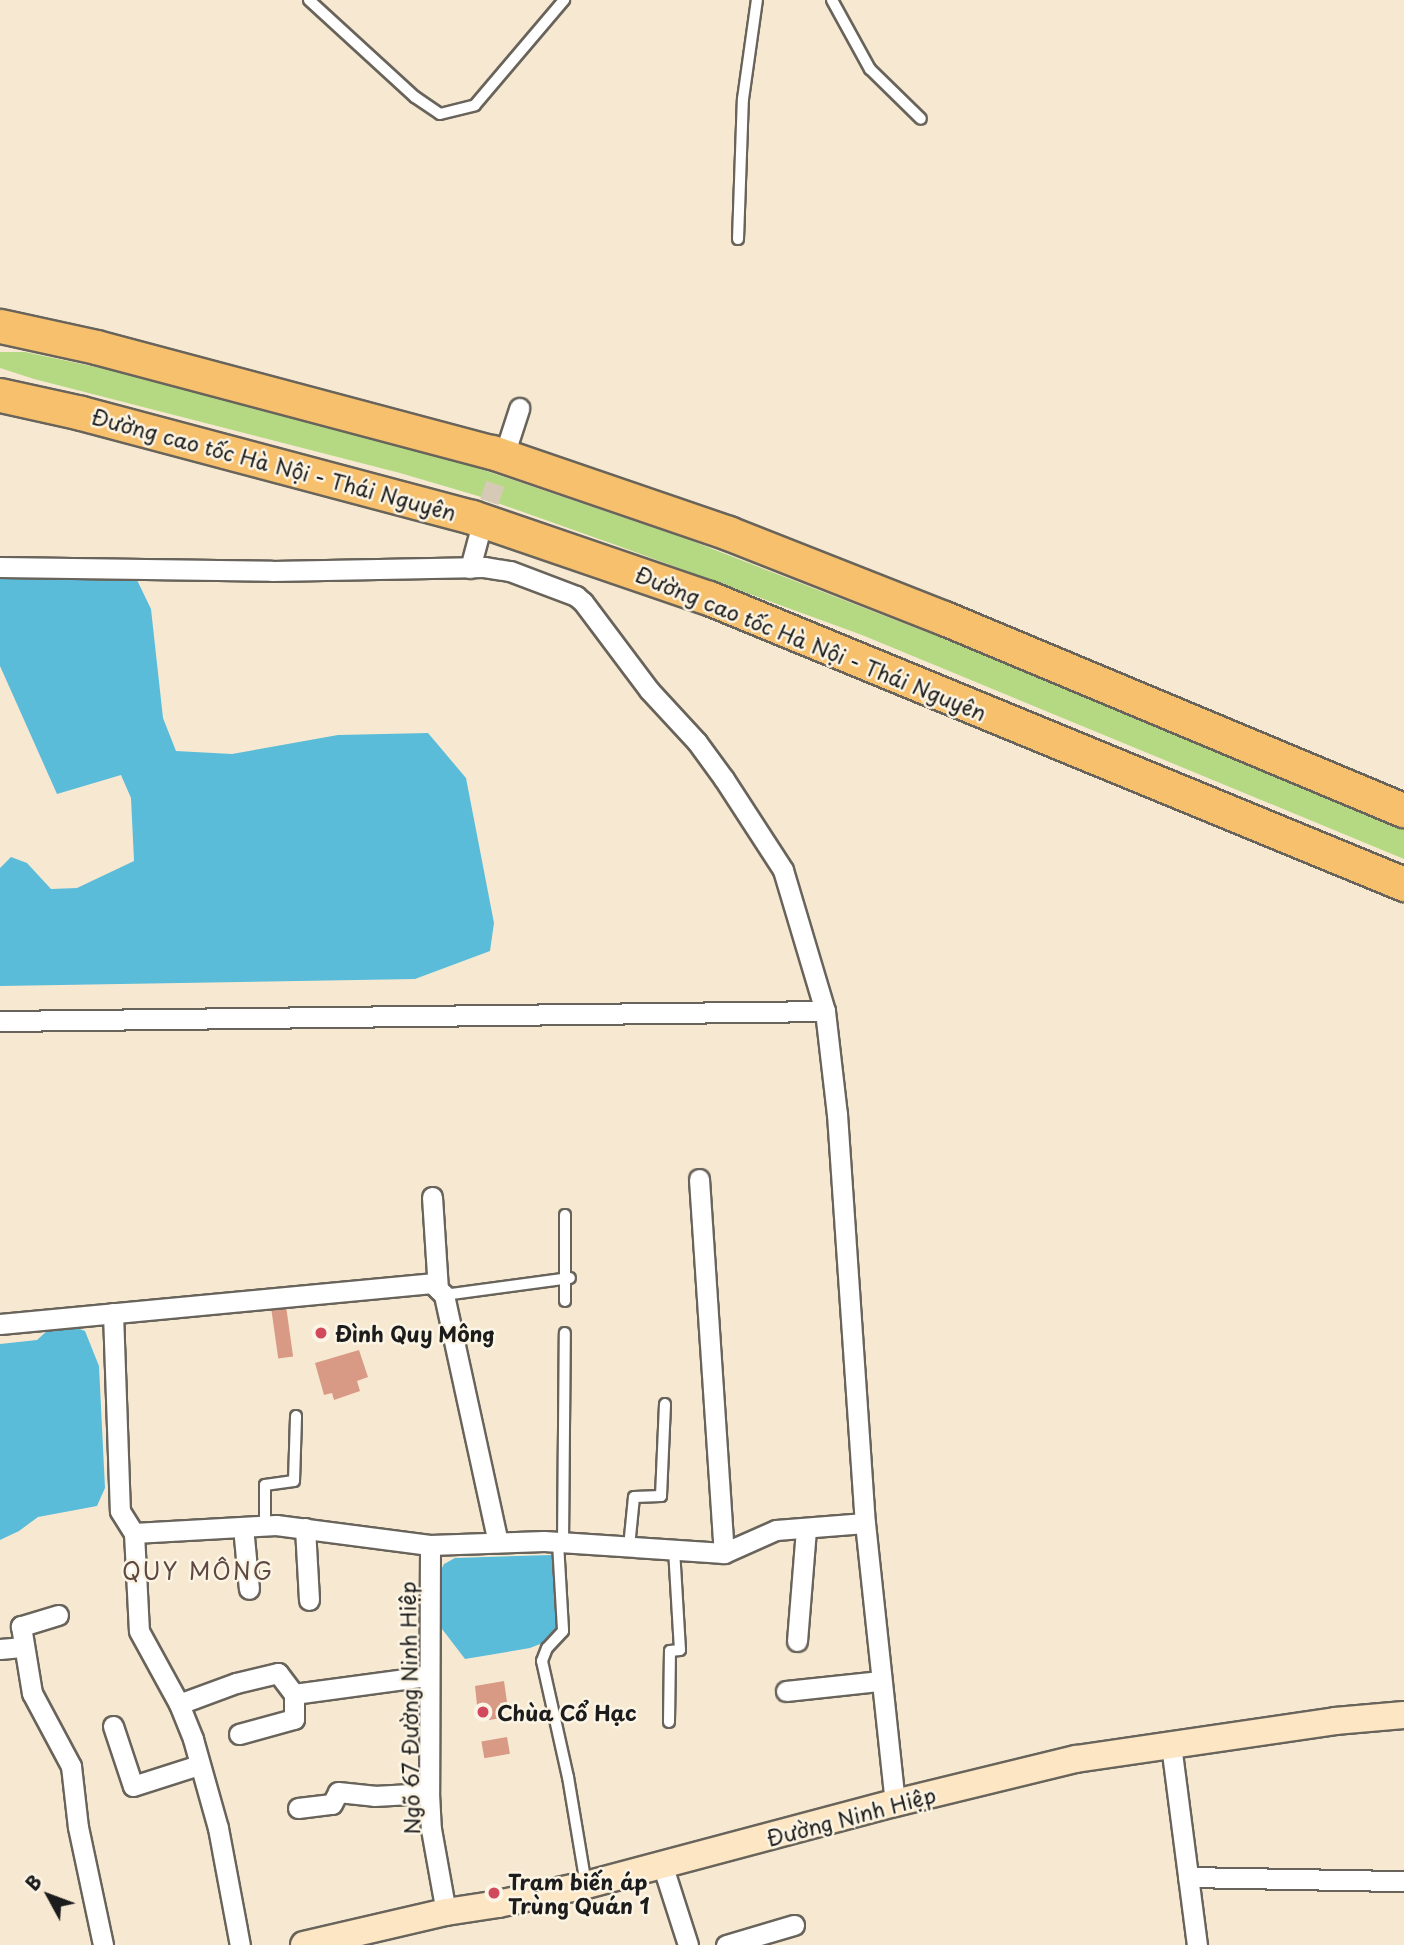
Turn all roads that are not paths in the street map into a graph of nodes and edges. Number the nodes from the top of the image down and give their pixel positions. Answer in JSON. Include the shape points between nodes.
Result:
{"nodes":[{"id":1,"x":309,"y":0,"type":"edge"},
{"id":2,"x":564,"y":0,"type":"edge"},
{"id":3,"x":757,"y":0,"type":"edge"},
{"id":4,"x":832,"y":0,"type":"edge"},
{"id":5,"x":921,"y":119,"type":"dead end"},
{"id":6,"x":738,"y":239,"type":"dead end"},
{"id":7,"x":0,"y":326,"type":"edge"},
{"id":8,"x":0,"y":395,"type":"edge"},
{"id":9,"x":519,"y":408,"type":"dead end"},
{"id":10,"x":507,"y":446,"type":"tunnel mouth"},
{"id":11,"x":480,"y":530,"type":"tunnel mouth"},
{"id":12,"x":0,"y":567,"type":"edge"},
{"id":13,"x":470,"y":568,"type":"junction"},
{"id":14,"x":1404,"y":810,"type":"edge"},
{"id":15,"x":1404,"y":884,"type":"edge"},
{"id":16,"x":825,"y":1011,"type":"junction"},
{"id":17,"x":0,"y":1021,"type":"edge"},
{"id":18,"x":699,"y":1179,"type":"dead end"},
{"id":19,"x":432,"y":1197,"type":"dead end"},
{"id":20,"x":565,"y":1215,"type":"dead end"},
{"id":21,"x":567,"y":1279,"type":"junction"},
{"id":22,"x":441,"y":1292,"type":"junction"},
{"id":23,"x":565,"y":1301,"type":"dead end"},
{"id":24,"x":113,"y":1313,"type":"junction"},
{"id":25,"x":0,"y":1324,"type":"edge"},
{"id":26,"x":565,"y":1333,"type":"dead end"},
{"id":27,"x":665,"y":1404,"type":"dead end"},
{"id":28,"x":296,"y":1416,"type":"dead end"},
{"id":29,"x":865,"y":1523,"type":"junction"},
{"id":30,"x":243,"y":1527,"type":"junction"},
{"id":31,"x":265,"y":1527,"type":"junction"},
{"id":32,"x":305,"y":1528,"type":"junction"},
{"id":33,"x":806,"y":1528,"type":"junction"},
{"id":34,"x":134,"y":1533,"type":"junction"},
{"id":35,"x":498,"y":1542,"type":"junction"},
{"id":36,"x":560,"y":1543,"type":"junction"},
{"id":37,"x":430,"y":1545,"type":"junction"},
{"id":38,"x":629,"y":1547,"type":"junction"},
{"id":39,"x":674,"y":1550,"type":"junction"},
{"id":40,"x":724,"y":1553,"type":"junction"},
{"id":41,"x":249,"y":1589,"type":"dead end"},
{"id":42,"x":309,"y":1600,"type":"dead end"},
{"id":43,"x":58,"y":1615,"type":"dead end"},
{"id":44,"x":797,"y":1641,"type":"dead end"},
{"id":45,"x":24,"y":1647,"type":"junction"},
{"id":46,"x":0,"y":1648,"type":"edge"},
{"id":47,"x":428,"y":1676,"type":"junction"},
{"id":48,"x":880,"y":1681,"type":"junction"},
{"id":49,"x":786,"y":1691,"type":"dead end"},
{"id":50,"x":293,"y":1694,"type":"junction"},
{"id":51,"x":179,"y":1704,"type":"junction"},
{"id":52,"x":1404,"y":1715,"type":"edge"},
{"id":53,"x":669,"y":1723,"type":"dead end"},
{"id":54,"x":113,"y":1727,"type":"dead end"},
{"id":55,"x":239,"y":1734,"type":"dead end"},
{"id":56,"x":1171,"y":1745,"type":"junction"},
{"id":57,"x":199,"y":1765,"type":"junction"},
{"id":58,"x":429,"y":1793,"type":"junction"},
{"id":59,"x":895,"y":1802,"type":"junction"},
{"id":60,"x":299,"y":1808,"type":"dead end"},
{"id":61,"x":663,"y":1867,"type":"junction"},
{"id":62,"x":1188,"y":1877,"type":"junction"},
{"id":63,"x":1403,"y":1884,"type":"edge"},
{"id":64,"x":586,"y":1885,"type":"junction"},
{"id":65,"x":446,"y":1912,"type":"junction"},
{"id":66,"x":794,"y":1925,"type":"dead end"},
{"id":67,"x":103,"y":1945,"type":"edge"},
{"id":68,"x":240,"y":1945,"type":"edge"},
{"id":69,"x":304,"y":1945,"type":"edge"},
{"id":70,"x":688,"y":1945,"type":"edge"},
{"id":71,"x":726,"y":1945,"type":"edge"},
{"id":72,"x":1197,"y":1945,"type":"edge"}],
"edges":[{"from":1,"to":2,"type":"lane","via":[[415,97],[440,114],[475,105]]},
{"from":3,"to":6,"type":"lane","via":[[743,99]]},
{"from":4,"to":5,"type":"lane","via":[[870,69]]},
{"from":7,"to":14,"type":"highway","via":[[492,452],[728,533]]},
{"from":8,"to":15,"type":"highway","name":"Đường cao tốc Hà Nội - Thái Nguyên","via":[[472,517],[709,598]]},
{"from":9,"to":10,"type":"street"},
{"from":11,"to":13,"type":"street"},
{"from":12,"to":13,"type":"street"},
{"from":13,"to":16,"type":"street","via":[[510,571],[576,596],[696,742],[783,870]]},
{"from":16,"to":17,"type":"street"},
{"from":16,"to":29,"type":"street"},
{"from":18,"to":40,"type":"street"},
{"from":19,"to":22,"type":"street"},
{"from":20,"to":21,"type":"lane"},
{"from":21,"to":22,"type":"lane"},
{"from":21,"to":23,"type":"lane"},
{"from":22,"to":24,"type":"street","via":[[432,1283]]},
{"from":22,"to":35,"type":"street"},
{"from":24,"to":25,"type":"street"},
{"from":24,"to":34,"type":"street","via":[[120,1511]]},
{"from":26,"to":36,"type":"lane"},
{"from":27,"to":38,"type":"lane","via":[[661,1496],[634,1497]]},
{"from":28,"to":31,"type":"lane","via":[[294,1481],[265,1485]]},
{"from":29,"to":33,"type":"street"},
{"from":29,"to":48,"type":"street"},
{"from":30,"to":31,"type":"street"},
{"from":30,"to":34,"type":"street"},
{"from":30,"to":41,"type":"street"},
{"from":31,"to":32,"type":"street"},
{"from":32,"to":37,"type":"street"},
{"from":32,"to":42,"type":"street"},
{"from":33,"to":40,"type":"street","via":[[776,1530]]},
{"from":33,"to":44,"type":"street"},
{"from":34,"to":51,"type":"street","via":[[139,1631]]},
{"from":35,"to":36,"type":"street"},
{"from":35,"to":37,"type":"street"},
{"from":36,"to":38,"type":"street"},
{"from":36,"to":64,"type":"lane","via":[[563,1631],[542,1661]]},
{"from":37,"to":47,"type":"street","name":"Ngõ 67 Đường Ninh Hiệp"},
{"from":38,"to":39,"type":"street"},
{"from":39,"to":40,"type":"street"},
{"from":39,"to":53,"type":"lane","via":[[680,1650],[670,1651]]},
{"from":43,"to":45,"type":"street","via":[[20,1626]]},
{"from":45,"to":46,"type":"street"},
{"from":45,"to":67,"type":"street","via":[[32,1693],[71,1766],[78,1827]]},
{"from":47,"to":50,"type":"street"},
{"from":47,"to":58,"type":"street","name":"Ngõ 67 Đường Ninh Hiệp"},
{"from":48,"to":49,"type":"street"},
{"from":48,"to":59,"type":"street"},
{"from":50,"to":51,"type":"street","via":[[278,1673]]},
{"from":50,"to":55,"type":"street","via":[[294,1719]]},
{"from":51,"to":57,"type":"street"},
{"from":52,"to":56,"type":"main road","name":"Đường Ninh Hiệp"},
{"from":54,"to":57,"type":"street","via":[[133,1786]]},
{"from":56,"to":59,"type":"main road","name":"Đường Ninh Hiệp","via":[[1076,1759]]},
{"from":56,"to":62,"type":"street"},
{"from":57,"to":68,"type":"street","via":[[218,1828]]},
{"from":58,"to":60,"type":"street","via":[[374,1796],[338,1792],[332,1804]]},
{"from":58,"to":65,"type":"street","name":"Ngõ 67 Đường Ninh Hiệp"},
{"from":59,"to":61,"type":"main road","name":"Đường Ninh Hiệp"},
{"from":61,"to":64,"type":"main road","name":"Đường Ninh Hiệp"},
{"from":61,"to":70,"type":"street"},
{"from":62,"to":63,"type":"street"},
{"from":62,"to":72,"type":"street"},
{"from":64,"to":65,"type":"main road","name":"Đường Ninh Hiệp"},
{"from":65,"to":69,"type":"main road","name":"Đường Ninh Hiệp"},
{"from":66,"to":71,"type":"street"}]}
